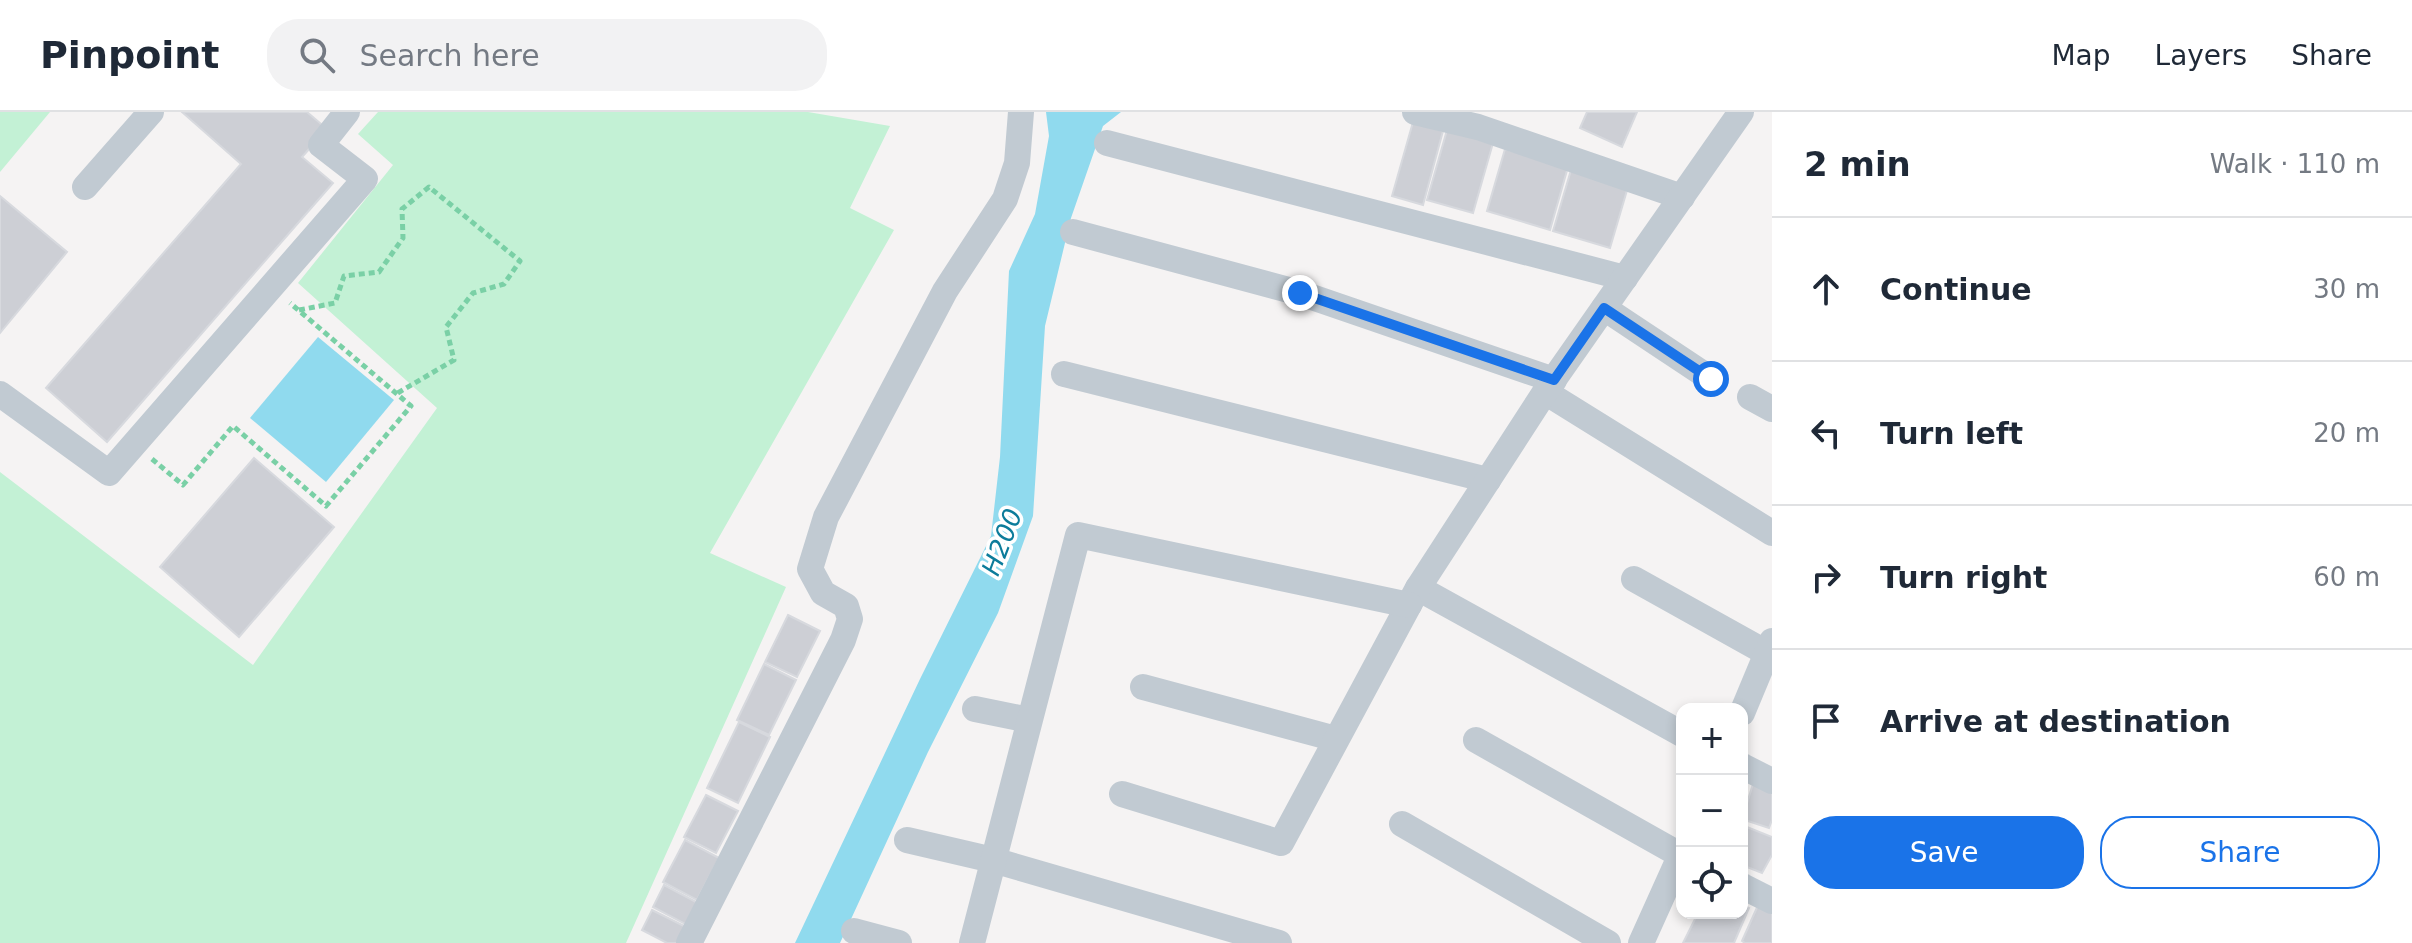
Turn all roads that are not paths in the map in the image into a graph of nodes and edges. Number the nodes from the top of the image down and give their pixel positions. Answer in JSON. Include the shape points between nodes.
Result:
{"nodes":[{"id":1,"x":151,"y":112,"type":"edge"},
{"id":2,"x":347,"y":112,"type":"edge"},
{"id":3,"x":1021,"y":112,"type":"edge"},
{"id":4,"x":1415,"y":112,"type":"edge"},
{"id":5,"x":1741,"y":112,"type":"edge"},
{"id":6,"x":1107,"y":143,"type":"dead end"},
{"id":7,"x":85,"y":187,"type":"dead end"},
{"id":8,"x":1682,"y":197,"type":"junction"},
{"id":9,"x":1073,"y":232,"type":"dead end"},
{"id":10,"x":1625,"y":278,"type":"junction"},
{"id":11,"x":1604,"y":308,"type":"junction"},
{"id":12,"x":1064,"y":374,"type":"dead end"},
{"id":13,"x":1711,"y":379,"type":"dead end"},
{"id":14,"x":1550,"y":386,"type":"junction"},
{"id":15,"x":0,"y":394,"type":"edge"},
{"id":16,"x":1488,"y":480,"type":"junction"},
{"id":17,"x":1772,"y":533,"type":"edge"},
{"id":18,"x":1634,"y":579,"type":"dead end"},
{"id":19,"x":1413,"y":596,"type":"junction"},
{"id":20,"x":1770,"y":650,"type":"edge"},
{"id":21,"x":1143,"y":687,"type":"dead end"},
{"id":22,"x":1746,"y":703,"type":"edge"},
{"id":23,"x":975,"y":709,"type":"dead end"},
{"id":24,"x":1029,"y":720,"type":"junction"},
{"id":25,"x":1676,"y":731,"type":"edge"},
{"id":26,"x":1336,"y":739,"type":"junction"},
{"id":27,"x":1476,"y":740,"type":"dead end"},
{"id":28,"x":1748,"y":769,"type":"edge"},
{"id":29,"x":1772,"y":781,"type":"edge"},
{"id":30,"x":1122,"y":794,"type":"dead end"},
{"id":31,"x":1402,"y":824,"type":"dead end"},
{"id":32,"x":907,"y":840,"type":"dead end"},
{"id":33,"x":1676,"y":851,"type":"edge"},
{"id":34,"x":993,"y":860,"type":"junction"},
{"id":35,"x":1676,"y":867,"type":"edge"},
{"id":36,"x":1748,"y":889,"type":"edge"},
{"id":37,"x":1772,"y":901,"type":"edge"},
{"id":38,"x":854,"y":931,"type":"dead end"},
{"id":39,"x":689,"y":943,"type":"edge"},
{"id":40,"x":899,"y":943,"type":"edge"},
{"id":41,"x":972,"y":943,"type":"edge"},
{"id":42,"x":1279,"y":943,"type":"edge"},
{"id":43,"x":1608,"y":943,"type":"edge"},
{"id":44,"x":1641,"y":943,"type":"edge"}],
"edges":[{"from":1,"to":7,"type":"street"},
{"from":2,"to":15,"type":"street","via":[[321,145],[365,179],[109,473]]},
{"from":3,"to":39,"type":"street","via":[[1017,163],[1005,199],[945,291],[826,517],[810,569],[823,593],[846,606],[850,619]]},
{"from":4,"to":8,"type":"street","via":[[1478,127]]},
{"from":5,"to":8,"type":"street"},
{"from":6,"to":10,"type":"street"},
{"from":8,"to":10,"type":"street"},
{"from":9,"to":14,"type":"street","via":[[1300,293]]},
{"from":10,"to":11,"type":"street"},
{"from":11,"to":13,"type":"street"},
{"from":11,"to":14,"type":"street"},
{"from":12,"to":16,"type":"street"},
{"from":14,"to":16,"type":"street"},
{"from":14,"to":17,"type":"street"},
{"from":16,"to":19,"type":"street"},
{"from":18,"to":20,"type":"street"},
{"from":19,"to":24,"type":"street","via":[[1078,535]]},
{"from":19,"to":25,"type":"street"},
{"from":19,"to":26,"type":"street"},
{"from":20,"to":22,"type":"street"},
{"from":21,"to":26,"type":"street"},
{"from":23,"to":24,"type":"street"},
{"from":24,"to":34,"type":"street"},
{"from":26,"to":30,"type":"street","via":[[1281,843]]},
{"from":27,"to":33,"type":"street"},
{"from":28,"to":29,"type":"street"},
{"from":31,"to":43,"type":"street"},
{"from":32,"to":34,"type":"street"},
{"from":34,"to":41,"type":"street"},
{"from":34,"to":42,"type":"street"},
{"from":35,"to":44,"type":"street"},
{"from":36,"to":37,"type":"street"},
{"from":38,"to":40,"type":"street"}]}
